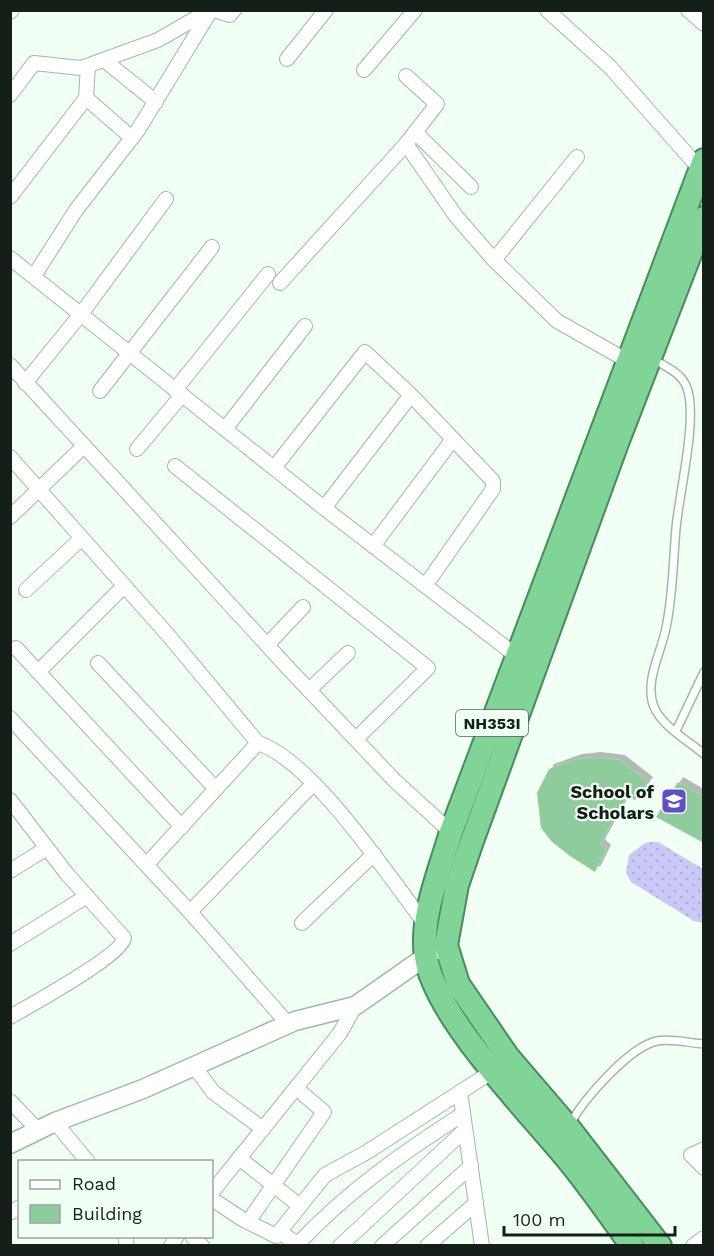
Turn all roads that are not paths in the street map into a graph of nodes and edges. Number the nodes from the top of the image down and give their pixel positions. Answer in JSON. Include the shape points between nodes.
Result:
{"nodes":[{"id":1,"x":212,"y":10,"type":"edge"},
{"id":2,"x":234,"y":10,"type":"edge"},
{"id":3,"x":326,"y":10,"type":"edge"},
{"id":4,"x":415,"y":10,"type":"edge"},
{"id":5,"x":547,"y":10,"type":"edge"},
{"id":6,"x":688,"y":10,"type":"edge"},
{"id":7,"x":704,"y":24,"type":"edge"},
{"id":8,"x":287,"y":59,"type":"dead end"},
{"id":9,"x":105,"y":60,"type":"junction"},
{"id":10,"x":88,"y":66,"type":"junction"},
{"id":11,"x":364,"y":70,"type":"dead end"},
{"id":12,"x":406,"y":76,"type":"dead end"},
{"id":13,"x":10,"y":94,"type":"edge"},
{"id":14,"x":86,"y":98,"type":"junction"},
{"id":15,"x":156,"y":102,"type":"junction"},
{"id":16,"x":415,"y":132,"type":"junction"},
{"id":17,"x":132,"y":138,"type":"junction"},
{"id":18,"x":406,"y":144,"type":"junction"},
{"id":19,"x":576,"y":157,"type":"dead end"},
{"id":20,"x":702,"y":165,"type":"edge"},
{"id":21,"x":471,"y":187,"type":"dead end"},
{"id":22,"x":10,"y":197,"type":"edge"},
{"id":23,"x":166,"y":199,"type":"dead end"},
{"id":24,"x":704,"y":218,"type":"edge"},
{"id":25,"x":212,"y":247,"type":"dead end"},
{"id":26,"x":10,"y":258,"type":"edge"},
{"id":27,"x":494,"y":260,"type":"junction"},
{"id":28,"x":268,"y":274,"type":"dead end"},
{"id":29,"x":34,"y":276,"type":"junction"},
{"id":30,"x":280,"y":283,"type":"dead end"},
{"id":31,"x":81,"y":314,"type":"junction"},
{"id":32,"x":305,"y":326,"type":"dead end"},
{"id":33,"x":130,"y":352,"type":"junction"},
{"id":34,"x":642,"y":363,"type":"junction"},
{"id":35,"x":10,"y":365,"type":"edge"},
{"id":36,"x":25,"y":383,"type":"junction"},
{"id":37,"x":100,"y":391,"type":"dead end"},
{"id":38,"x":178,"y":392,"type":"junction"},
{"id":39,"x":411,"y":395,"type":"junction"},
{"id":40,"x":225,"y":429,"type":"junction"},
{"id":41,"x":453,"y":439,"type":"junction"},
{"id":42,"x":83,"y":447,"type":"junction"},
{"id":43,"x":137,"y":449,"type":"dead end"},
{"id":44,"x":10,"y":457,"type":"edge"},
{"id":45,"x":175,"y":466,"type":"dead end"},
{"id":46,"x":274,"y":468,"type":"junction"},
{"id":47,"x":39,"y":490,"type":"junction"},
{"id":48,"x":324,"y":508,"type":"junction"},
{"id":49,"x":10,"y":517,"type":"edge"},
{"id":50,"x":82,"y":538,"type":"junction"},
{"id":51,"x":373,"y":546,"type":"junction"},
{"id":52,"x":124,"y":586,"type":"junction"},
{"id":53,"x":425,"y":586,"type":"junction"},
{"id":54,"x":26,"y":590,"type":"dead end"},
{"id":55,"x":303,"y":607,"type":"dead end"},
{"id":56,"x":267,"y":645,"type":"junction"},
{"id":57,"x":16,"y":648,"type":"dead end"},
{"id":58,"x":348,"y":653,"type":"dead end"},
{"id":59,"x":518,"y":657,"type":"junction"},
{"id":60,"x":98,"y":663,"type":"dead end"},
{"id":61,"x":38,"y":672,"type":"junction"},
{"id":62,"x":704,"y":672,"type":"edge"},
{"id":63,"x":309,"y":690,"type":"junction"},
{"id":64,"x":10,"y":718,"type":"edge"},
{"id":65,"x":676,"y":731,"type":"junction"},
{"id":66,"x":357,"y":738,"type":"junction"},
{"id":67,"x":258,"y":743,"type":"junction"},
{"id":68,"x":704,"y":754,"type":"edge"},
{"id":69,"x":312,"y":784,"type":"junction"},
{"id":70,"x":216,"y":789,"type":"junction"},
{"id":71,"x":10,"y":800,"type":"edge"},
{"id":72,"x":182,"y":827,"type":"junction"},
{"id":73,"x":451,"y":832,"type":"junction"},
{"id":74,"x":47,"y":848,"type":"junction"},
{"id":75,"x":374,"y":854,"type":"junction"},
{"id":76,"x":147,"y":864,"type":"junction"},
{"id":77,"x":10,"y":871,"type":"edge"},
{"id":78,"x":87,"y":896,"type":"junction"},
{"id":79,"x":190,"y":912,"type":"junction"},
{"id":80,"x":302,"y":923,"type":"dead end"},
{"id":81,"x":426,"y":925,"type":"junction"},
{"id":82,"x":10,"y":944,"type":"edge"},
{"id":83,"x":446,"y":945,"type":"junction"},
{"id":84,"x":426,"y":955,"type":"junction"},
{"id":85,"x":355,"y":1006,"type":"junction"},
{"id":86,"x":13,"y":1011,"type":"edge"},
{"id":87,"x":289,"y":1025,"type":"junction"},
{"id":88,"x":704,"y":1044,"type":"edge"},
{"id":89,"x":194,"y":1066,"type":"junction"},
{"id":90,"x":493,"y":1071,"type":"junction"},
{"id":91,"x":296,"y":1088,"type":"junction"},
{"id":92,"x":460,"y":1092,"type":"junction"},
{"id":93,"x":10,"y":1101,"type":"edge"},
{"id":94,"x":463,"y":1114,"type":"junction"},
{"id":95,"x":55,"y":1122,"type":"junction"},
{"id":96,"x":568,"y":1127,"type":"junction"},
{"id":97,"x":263,"y":1129,"type":"junction"},
{"id":98,"x":38,"y":1130,"type":"junction"},
{"id":99,"x":465,"y":1130,"type":"junction"},
{"id":100,"x":10,"y":1144,"type":"edge"},
{"id":101,"x":704,"y":1149,"type":"edge"},
{"id":102,"x":239,"y":1158,"type":"junction"},
{"id":103,"x":87,"y":1160,"type":"edge"},
{"id":104,"x":471,"y":1166,"type":"junction"},
{"id":105,"x":704,"y":1168,"type":"edge"},
{"id":106,"x":274,"y":1185,"type":"junction"},
{"id":107,"x":213,"y":1191,"type":"edge"},
{"id":108,"x":213,"y":1200,"type":"edge"},
{"id":109,"x":476,"y":1203,"type":"junction"},
{"id":110,"x":300,"y":1206,"type":"junction"},
{"id":111,"x":248,"y":1222,"type":"junction"},
{"id":112,"x":279,"y":1232,"type":"junction"},
{"id":113,"x":704,"y":1238,"type":"edge"},
{"id":114,"x":340,"y":1245,"type":"edge"},
{"id":115,"x":382,"y":1245,"type":"edge"},
{"id":116,"x":427,"y":1245,"type":"edge"},
{"id":117,"x":481,"y":1245,"type":"edge"},
{"id":118,"x":632,"y":1245,"type":"edge"},
{"id":119,"x":660,"y":1245,"type":"edge"},
{"id":120,"x":693,"y":1245,"type":"edge"}],
"edges":[{"from":1,"to":2,"type":"street","via":[[230,15]]},
{"from":1,"to":9,"type":"street","via":[[158,39]]},
{"from":1,"to":15,"type":"street"},
{"from":3,"to":8,"type":"street"},
{"from":4,"to":11,"type":"street"},
{"from":5,"to":20,"type":"street","via":[[610,67]]},
{"from":6,"to":7,"type":"street"},
{"from":9,"to":10,"type":"street"},
{"from":9,"to":15,"type":"street"},
{"from":10,"to":13,"type":"street","via":[[34,63]]},
{"from":10,"to":14,"type":"street"},
{"from":12,"to":16,"type":"street","via":[[437,104]]},
{"from":14,"to":17,"type":"street"},
{"from":14,"to":22,"type":"street"},
{"from":15,"to":17,"type":"street"},
{"from":16,"to":18,"type":"street"},
{"from":16,"to":21,"type":"street"},
{"from":17,"to":29,"type":"street","via":[[76,210]]},
{"from":18,"to":27,"type":"street","via":[[455,215]]},
{"from":18,"to":30,"type":"street"},
{"from":19,"to":27,"type":"street"},
{"from":20,"to":34,"type":"highway","number":"NH353I"},
{"from":23,"to":31,"type":"street"},
{"from":24,"to":34,"type":"highway","number":"NH353I"},
{"from":25,"to":33,"type":"street"},
{"from":26,"to":29,"type":"street"},
{"from":27,"to":34,"type":"street","via":[[557,321]]},
{"from":28,"to":38,"type":"street"},
{"from":29,"to":31,"type":"street"},
{"from":31,"to":33,"type":"street"},
{"from":31,"to":36,"type":"street"},
{"from":32,"to":40,"type":"street"},
{"from":33,"to":37,"type":"street"},
{"from":33,"to":38,"type":"street"},
{"from":34,"to":59,"type":"highway","number":"NH353I"},
{"from":34,"to":65,"type":"lane","via":[[682,378],[689,400],[673,594],[651,681],[654,709]]},
{"from":34,"to":83,"type":"highway","number":"NH353I","via":[[472,841],[453,902]]},
{"from":35,"to":36,"type":"street"},
{"from":36,"to":42,"type":"street"},
{"from":38,"to":40,"type":"street"},
{"from":38,"to":43,"type":"street"},
{"from":39,"to":41,"type":"street"},
{"from":39,"to":46,"type":"street","via":[[365,352]]},
{"from":39,"to":48,"type":"street"},
{"from":40,"to":46,"type":"street"},
{"from":41,"to":51,"type":"street"},
{"from":41,"to":53,"type":"street","via":[[493,481],[493,489]]},
{"from":42,"to":47,"type":"street"},
{"from":42,"to":56,"type":"street"},
{"from":44,"to":47,"type":"street"},
{"from":45,"to":66,"type":"street","via":[[428,668]]},
{"from":46,"to":48,"type":"street"},
{"from":47,"to":49,"type":"street"},
{"from":47,"to":50,"type":"street"},
{"from":48,"to":51,"type":"street"},
{"from":50,"to":52,"type":"street"},
{"from":50,"to":54,"type":"street"},
{"from":51,"to":53,"type":"street"},
{"from":52,"to":61,"type":"street"},
{"from":52,"to":67,"type":"street"},
{"from":53,"to":59,"type":"street"},
{"from":55,"to":56,"type":"street"},
{"from":56,"to":63,"type":"street"},
{"from":57,"to":61,"type":"street"},
{"from":58,"to":63,"type":"street"},
{"from":59,"to":73,"type":"highway","number":"NH353I"},
{"from":60,"to":70,"type":"street"},
{"from":61,"to":72,"type":"street"},
{"from":62,"to":65,"type":"lane"},
{"from":63,"to":66,"type":"street"},
{"from":64,"to":76,"type":"street"},
{"from":65,"to":68,"type":"lane"},
{"from":66,"to":73,"type":"street","via":[[395,782]]},
{"from":67,"to":69,"type":"street","via":[[303,772]]},
{"from":67,"to":70,"type":"street"},
{"from":69,"to":75,"type":"street"},
{"from":69,"to":79,"type":"street"},
{"from":70,"to":72,"type":"street"},
{"from":71,"to":74,"type":"street"},
{"from":72,"to":76,"type":"street"},
{"from":73,"to":81,"type":"highway","number":"NH353I"},
{"from":74,"to":77,"type":"street"},
{"from":74,"to":78,"type":"street"},
{"from":75,"to":80,"type":"street"},
{"from":75,"to":81,"type":"street"},
{"from":76,"to":79,"type":"street"},
{"from":78,"to":82,"type":"street"},
{"from":78,"to":86,"type":"street","via":[[121,933],[123,943],[95,966]]},
{"from":79,"to":87,"type":"street"},
{"from":81,"to":84,"type":"highway","number":"NH353I"},
{"from":83,"to":84,"type":"street"},
{"from":83,"to":96,"type":"highway","number":"NH353I","via":[[458,984],[484,1024]]},
{"from":84,"to":85,"type":"street"},
{"from":84,"to":90,"type":"highway","number":"NH353I","via":[[443,1002]]},
{"from":85,"to":87,"type":"street"},
{"from":85,"to":91,"type":"street","via":[[340,1033]]},
{"from":87,"to":89,"type":"street"},
{"from":88,"to":96,"type":"lane","via":[[649,1044],[609,1075]]},
{"from":89,"to":95,"type":"street"},
{"from":89,"to":97,"type":"street","via":[[213,1092]]},
{"from":90,"to":92,"type":"street"},
{"from":90,"to":118,"type":"highway","number":"NH353I","via":[[569,1161]]},
{"from":91,"to":97,"type":"street"},
{"from":91,"to":106,"type":"street","via":[[324,1112]]},
{"from":92,"to":94,"type":"street"},
{"from":92,"to":110,"type":"street","via":[[325,1175]]},
{"from":93,"to":98,"type":"street"},
{"from":94,"to":99,"type":"street"},
{"from":94,"to":112,"type":"street","via":[[390,1162],[298,1244]]},
{"from":95,"to":98,"type":"street"},
{"from":95,"to":103,"type":"street"},
{"from":96,"to":119,"type":"highway","number":"NH353I"},
{"from":97,"to":102,"type":"street"},
{"from":98,"to":100,"type":"street"},
{"from":99,"to":104,"type":"street"},
{"from":99,"to":114,"type":"street"},
{"from":101,"to":105,"type":"street","via":[[691,1155]]},
{"from":102,"to":106,"type":"street"},
{"from":102,"to":107,"type":"street"},
{"from":104,"to":109,"type":"street"},
{"from":104,"to":115,"type":"street"},
{"from":106,"to":110,"type":"street"},
{"from":106,"to":111,"type":"street"},
{"from":108,"to":111,"type":"street"},
{"from":109,"to":116,"type":"street"},
{"from":109,"to":117,"type":"street"},
{"from":110,"to":112,"type":"street"},
{"from":111,"to":112,"type":"street","via":[[276,1236]]},
{"from":113,"to":120,"type":"street"}]}
